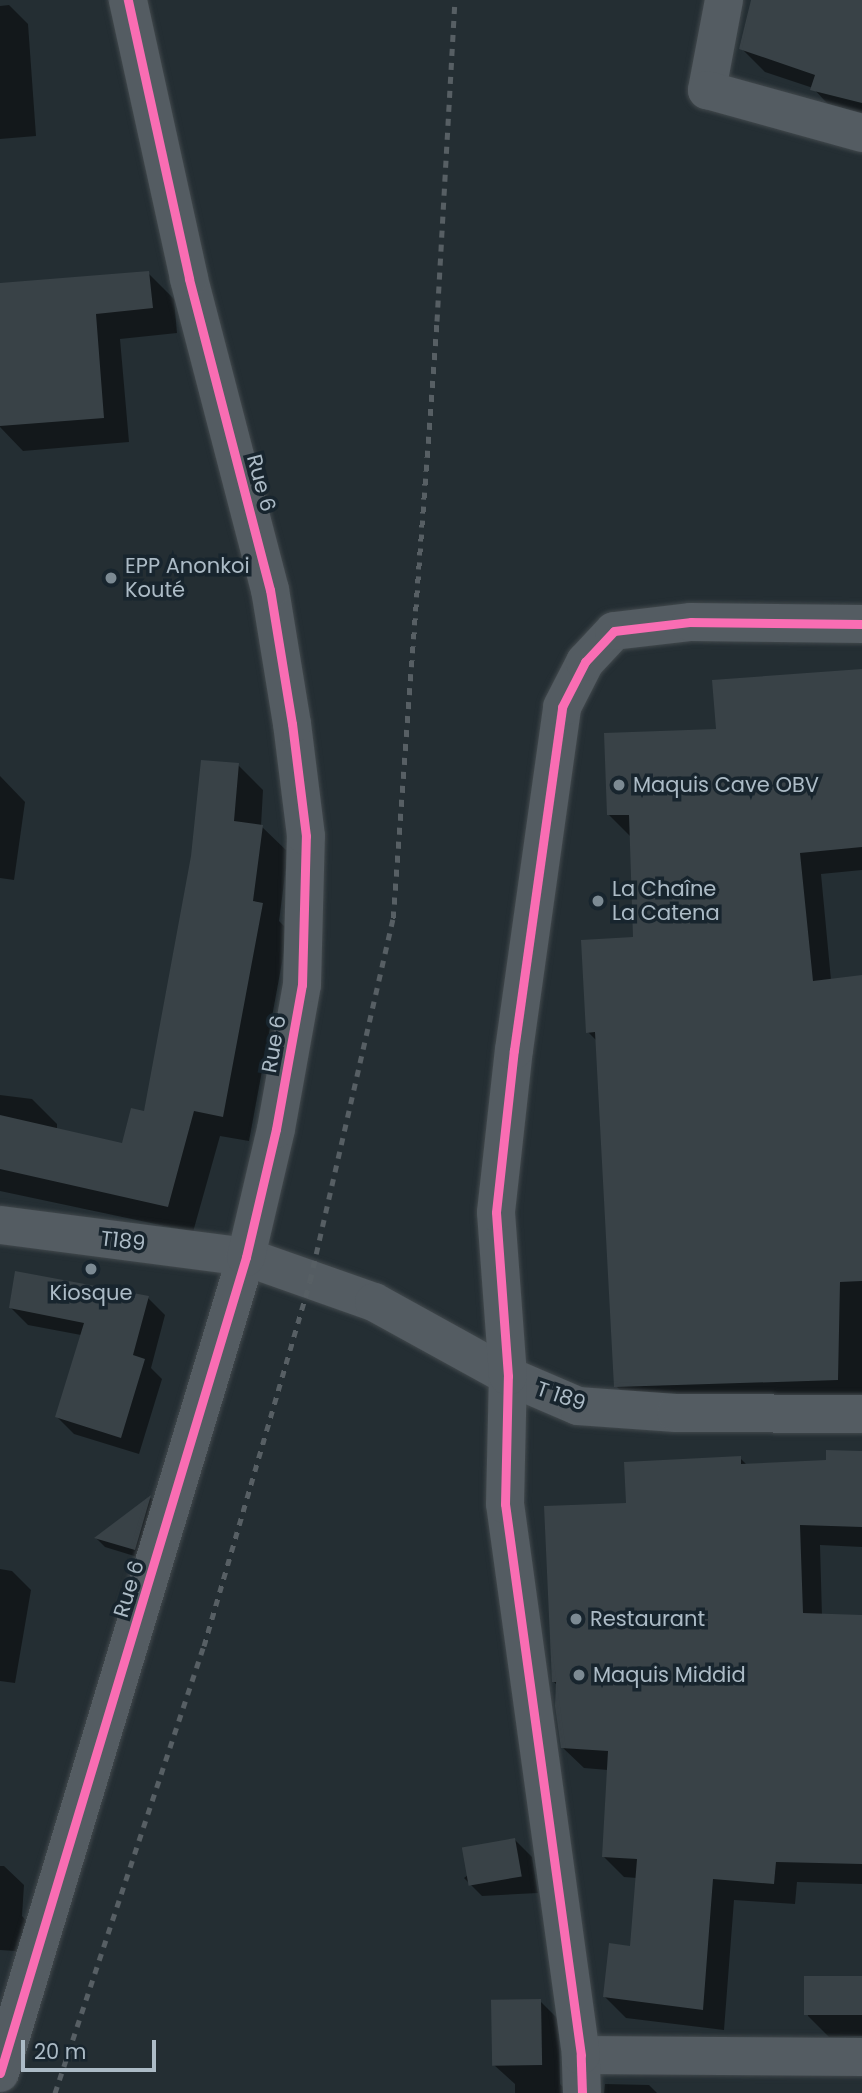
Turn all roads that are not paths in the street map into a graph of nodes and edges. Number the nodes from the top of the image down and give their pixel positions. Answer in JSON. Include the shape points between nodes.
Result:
{"nodes":[{"id":1,"x":128,"y":0,"type":"edge"},
{"id":2,"x":724,"y":0,"type":"edge"},
{"id":3,"x":862,"y":134,"type":"edge"},
{"id":4,"x":862,"y":624,"type":"edge"},
{"id":5,"x":0,"y":1225,"type":"edge"},
{"id":6,"x":246,"y":1256,"type":"junction"},
{"id":7,"x":508,"y":1376,"type":"junction"},
{"id":8,"x":862,"y":1414,"type":"edge"},
{"id":9,"x":581,"y":2054,"type":"junction"},
{"id":10,"x":862,"y":2057,"type":"edge"},
{"id":11,"x":0,"y":2073,"type":"edge"},
{"id":12,"x":582,"y":2093,"type":"edge"}],
"edges":[{"from":1,"to":6,"type":"street","name":"Rue 6","via":[[189,278],[270,590],[306,836],[302,985],[276,1129]]},
{"from":2,"to":3,"type":"street","via":[[707,90]]},
{"from":4,"to":7,"type":"street","via":[[691,622],[614,631],[585,662],[562,707],[496,1212]]},
{"from":5,"to":6,"type":"street","name":"T189"},
{"from":6,"to":7,"type":"street","name":"T 189","via":[[374,1302]]},
{"from":6,"to":11,"type":"street","name":"Rue 6"},
{"from":7,"to":8,"type":"street","name":"T 189","via":[[578,1406],[676,1413]]},
{"from":7,"to":9,"type":"street","via":[[505,1504]]},
{"from":9,"to":10,"type":"street"},
{"from":9,"to":12,"type":"street"}]}
